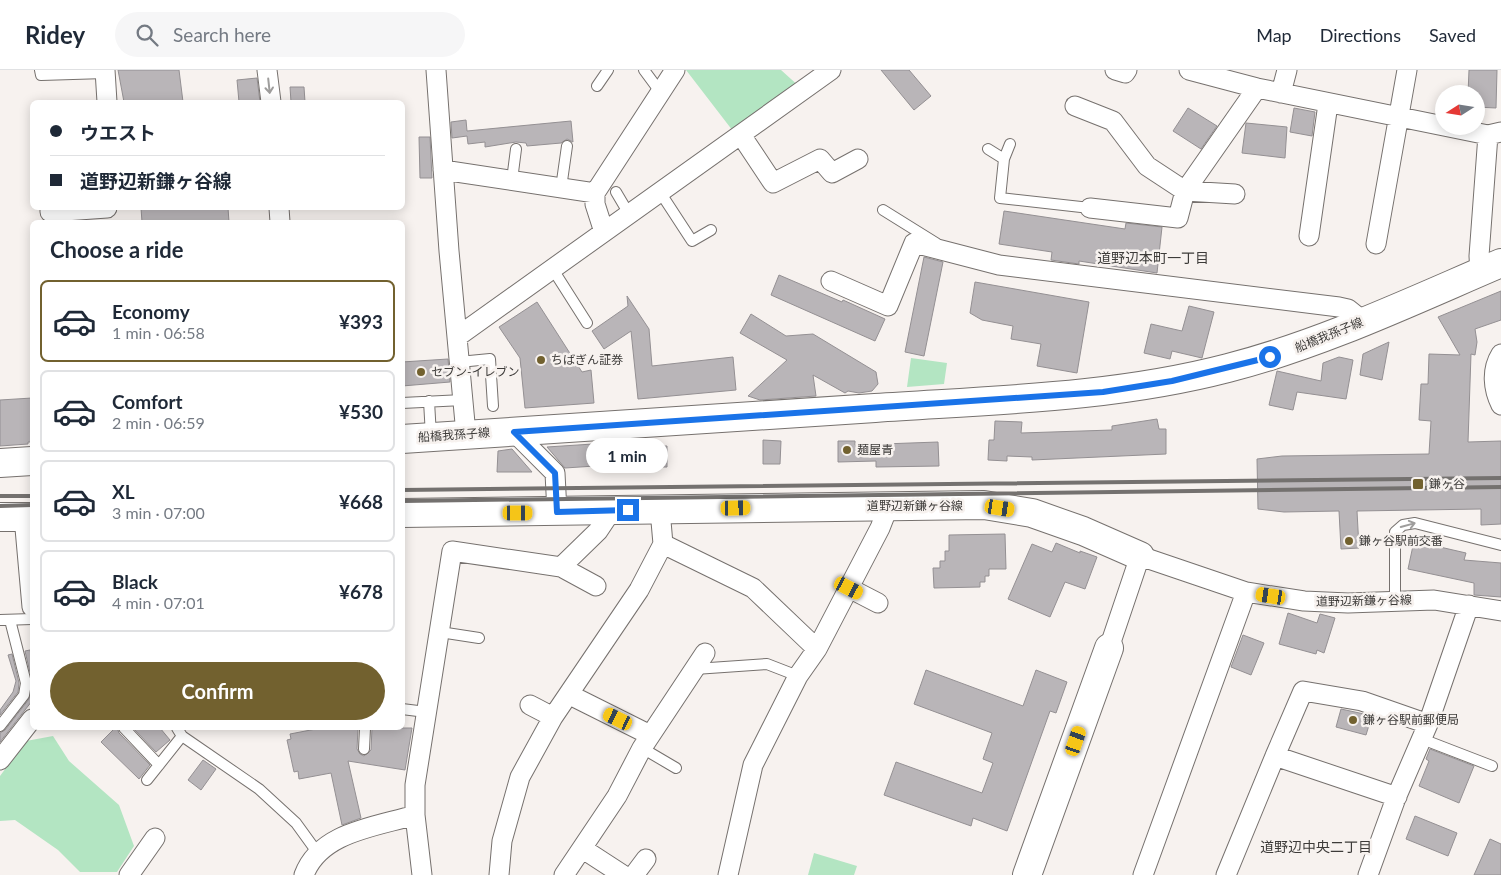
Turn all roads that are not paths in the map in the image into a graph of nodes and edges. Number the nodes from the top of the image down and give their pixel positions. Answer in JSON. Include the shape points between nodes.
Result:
{"nodes":[{"id":1,"x":40,"y":70,"type":"edge"},
{"id":2,"x":267,"y":70,"type":"edge"},
{"id":3,"x":436,"y":70,"type":"edge"},
{"id":4,"x":608,"y":70,"type":"edge"},
{"id":5,"x":644,"y":70,"type":"edge"},
{"id":6,"x":675,"y":70,"type":"edge"},
{"id":7,"x":831,"y":70,"type":"edge"},
{"id":8,"x":1115,"y":70,"type":"edge"},
{"id":9,"x":1127,"y":70,"type":"edge"},
{"id":10,"x":1189,"y":70,"type":"edge"},
{"id":11,"x":1287,"y":70,"type":"edge"},
{"id":12,"x":1407,"y":70,"type":"edge"},
{"id":13,"x":105,"y":72,"type":"edge"},
{"id":14,"x":598,"y":86,"type":"dead end"},
{"id":15,"x":1258,"y":88,"type":"junction"},
{"id":16,"x":661,"y":93,"type":"junction"},
{"id":17,"x":1281,"y":93,"type":"junction"},
{"id":18,"x":107,"y":100,"type":"edge"},
{"id":19,"x":271,"y":100,"type":"edge"},
{"id":20,"x":1328,"y":104,"type":"junction"},
{"id":21,"x":1075,"y":106,"type":"dead end"},
{"id":22,"x":1398,"y":117,"type":"junction"},
{"id":23,"x":1494,"y":134,"type":"edge"},
{"id":24,"x":741,"y":135,"type":"junction"},
{"id":25,"x":1010,"y":144,"type":"dead end"},
{"id":26,"x":567,"y":146,"type":"dead end"},
{"id":27,"x":516,"y":149,"type":"dead end"},
{"id":28,"x":988,"y":149,"type":"dead end"},
{"id":29,"x":858,"y":159,"type":"dead end"},
{"id":30,"x":1004,"y":159,"type":"junction"},
{"id":31,"x":443,"y":170,"type":"junction"},
{"id":32,"x":512,"y":180,"type":"junction"},
{"id":33,"x":561,"y":188,"type":"junction"},
{"id":34,"x":1185,"y":191,"type":"junction"},
{"id":35,"x":616,"y":192,"type":"dead end"},
{"id":36,"x":660,"y":192,"type":"junction"},
{"id":37,"x":595,"y":193,"type":"junction"},
{"id":38,"x":1235,"y":194,"type":"dead end"},
{"id":39,"x":1090,"y":208,"type":"joint"},
{"id":40,"x":50,"y":210,"type":"edge"},
{"id":41,"x":78,"y":210,"type":"edge"},
{"id":42,"x":883,"y":210,"type":"dead end"},
{"id":43,"x":628,"y":214,"type":"junction"},
{"id":44,"x":711,"y":230,"type":"dead end"},
{"id":45,"x":604,"y":232,"type":"junction"},
{"id":46,"x":1309,"y":236,"type":"dead end"},
{"id":47,"x":1376,"y":244,"type":"dead end"},
{"id":48,"x":954,"y":254,"type":"junction"},
{"id":49,"x":1491,"y":267,"type":"edge"},
{"id":50,"x":552,"y":268,"type":"junction"},
{"id":51,"x":831,"y":282,"type":"dead end"},
{"id":52,"x":1363,"y":321,"type":"junction"},
{"id":53,"x":587,"y":323,"type":"dead end"},
{"id":54,"x":457,"y":337,"type":"junction"},
{"id":55,"x":1501,"y":354,"type":"edge"},
{"id":56,"x":459,"y":362,"type":"junction"},
{"id":57,"x":1498,"y":378,"type":"edge"},
{"id":58,"x":463,"y":400,"type":"junction"},
{"id":59,"x":429,"y":401,"type":"junction"},
{"id":60,"x":405,"y":403,"type":"edge"},
{"id":61,"x":1501,"y":405,"type":"edge"},
{"id":62,"x":493,"y":406,"type":"dead end"},
{"id":63,"x":514,"y":432,"type":"junction"},
{"id":64,"x":466,"y":434,"type":"junction"},
{"id":65,"x":431,"y":437,"type":"junction"},
{"id":66,"x":405,"y":439,"type":"edge"},
{"id":67,"x":30,"y":461,"type":"edge"},
{"id":68,"x":0,"y":463,"type":"edge"},
{"id":69,"x":889,"y":506,"type":"junction"},
{"id":70,"x":612,"y":510,"type":"junction"},
{"id":71,"x":660,"y":510,"type":"junction"},
{"id":72,"x":557,"y":512,"type":"junction"},
{"id":73,"x":405,"y":514,"type":"edge"},
{"id":74,"x":19,"y":517,"type":"edge"},
{"id":75,"x":663,"y":544,"type":"junction"},
{"id":76,"x":1501,"y":546,"type":"edge"},
{"id":77,"x":1140,"y":556,"type":"junction"},
{"id":78,"x":561,"y":567,"type":"junction"},
{"id":79,"x":596,"y":586,"type":"dead end"},
{"id":80,"x":849,"y":588,"type":"junction"},
{"id":81,"x":1246,"y":592,"type":"junction"},
{"id":82,"x":30,"y":593,"type":"edge"},
{"id":83,"x":1395,"y":600,"type":"junction"},
{"id":84,"x":878,"y":602,"type":"dead end"},
{"id":85,"x":1469,"y":605,"type":"junction"},
{"id":86,"x":1501,"y":611,"type":"edge"},
{"id":87,"x":30,"y":619,"type":"edge"},
{"id":88,"x":5,"y":620,"type":"edge"},
{"id":89,"x":440,"y":632,"type":"junction"},
{"id":90,"x":479,"y":638,"type":"dead end"},
{"id":91,"x":1109,"y":648,"type":"joint"},
{"id":92,"x":817,"y":649,"type":"junction"},
{"id":93,"x":705,"y":653,"type":"dead end"},
{"id":94,"x":695,"y":669,"type":"junction"},
{"id":95,"x":798,"y":676,"type":"junction"},
{"id":96,"x":570,"y":695,"type":"junction"},
{"id":97,"x":530,"y":705,"type":"dead end"},
{"id":98,"x":405,"y":709,"type":"edge"},
{"id":99,"x":426,"y":712,"type":"junction"},
{"id":100,"x":553,"y":717,"type":"junction"},
{"id":101,"x":30,"y":722,"type":"edge"},
{"id":102,"x":0,"y":726,"type":"edge"},
{"id":103,"x":126,"y":730,"type":"edge"},
{"id":104,"x":365,"y":730,"type":"edge"},
{"id":105,"x":1425,"y":731,"type":"junction"},
{"id":106,"x":180,"y":732,"type":"edge"},
{"id":107,"x":646,"y":741,"type":"junction"},
{"id":108,"x":364,"y":749,"type":"dead end"},
{"id":109,"x":1275,"y":756,"type":"junction"},
{"id":110,"x":0,"y":760,"type":"edge"},
{"id":111,"x":159,"y":765,"type":"junction"},
{"id":112,"x":1492,"y":766,"type":"dead end"},
{"id":113,"x":676,"y":768,"type":"dead end"},
{"id":114,"x":147,"y":780,"type":"dead end"},
{"id":115,"x":1396,"y":796,"type":"junction"},
{"id":116,"x":415,"y":815,"type":"junction"},
{"id":117,"x":155,"y":838,"type":"dead end"},
{"id":118,"x":583,"y":849,"type":"junction"},
{"id":119,"x":317,"y":852,"type":"junction"},
{"id":120,"x":646,"y":859,"type":"dead end"},
{"id":121,"x":129,"y":875,"type":"edge"},
{"id":122,"x":304,"y":875,"type":"edge"},
{"id":123,"x":422,"y":875,"type":"edge"},
{"id":124,"x":499,"y":875,"type":"edge"},
{"id":125,"x":564,"y":875,"type":"edge"},
{"id":126,"x":623,"y":875,"type":"edge"},
{"id":127,"x":634,"y":875,"type":"edge"},
{"id":128,"x":728,"y":875,"type":"edge"},
{"id":129,"x":1028,"y":875,"type":"edge"},
{"id":130,"x":1143,"y":875,"type":"edge"},
{"id":131,"x":1226,"y":875,"type":"edge"},
{"id":132,"x":1368,"y":875,"type":"edge"}],
"edges":[{"from":1,"to":13,"type":"lane","via":[[41,75]]},
{"from":2,"to":19,"type":"street","one_way":true},
{"from":3,"to":31,"type":"street"},
{"from":4,"to":14,"type":"lane"},
{"from":5,"to":16,"type":"lane"},
{"from":6,"to":16,"type":"street"},
{"from":7,"to":24,"type":"street"},
{"from":8,"to":9,"type":"street","via":[[1125,73]]},
{"from":10,"to":15,"type":"street"},
{"from":11,"to":17,"type":"street"},
{"from":12,"to":22,"type":"street"},
{"from":13,"to":18,"type":"street"},
{"from":15,"to":17,"type":"street"},
{"from":15,"to":34,"type":"street"},
{"from":16,"to":37,"type":"street"},
{"from":17,"to":20,"type":"street"},
{"from":20,"to":22,"type":"street"},
{"from":20,"to":46,"type":"street"},
{"from":21,"to":34,"type":"street","via":[[1114,121],[1147,166]]},
{"from":22,"to":23,"type":"street"},
{"from":22,"to":47,"type":"street"},
{"from":23,"to":49,"type":"street","via":[[1479,256]]},
{"from":24,"to":29,"type":"street","via":[[773,183],[820,159],[832,172]]},
{"from":24,"to":36,"type":"street"},
{"from":25,"to":30,"type":"lane"},
{"from":26,"to":33,"type":"lane"},
{"from":27,"to":32,"type":"lane"},
{"from":28,"to":30,"type":"lane"},
{"from":30,"to":39,"type":"lane","via":[[1000,198]]},
{"from":31,"to":32,"type":"street"},
{"from":31,"to":54,"type":"street"},
{"from":32,"to":33,"type":"street"},
{"from":33,"to":37,"type":"street"},
{"from":34,"to":38,"type":"street"},
{"from":34,"to":39,"type":"street","via":[[1178,218]]},
{"from":35,"to":43,"type":"lane"},
{"from":36,"to":43,"type":"street"},
{"from":36,"to":44,"type":"lane","via":[[692,241]]},
{"from":37,"to":45,"type":"street"},
{"from":40,"to":41,"type":"street"},
{"from":42,"to":48,"type":"lane"},
{"from":43,"to":45,"type":"street"},
{"from":45,"to":50,"type":"street"},
{"from":48,"to":51,"type":"street","via":[[914,243],[888,306]]},
{"from":48,"to":52,"type":"street","via":[[1028,269],[1339,307],[1348,309]]},
{"from":49,"to":52,"type":"main road","name":"船橋我孫子線"},
{"from":50,"to":53,"type":"lane"},
{"from":50,"to":54,"type":"street"},
{"from":52,"to":63,"type":"main road","name":"船橋我孫子線","via":[[1270,357],[1172,381],[1103,392]]},
{"from":54,"to":56,"type":"street"},
{"from":55,"to":57,"type":"street","via":[[1495,367]]},
{"from":56,"to":58,"type":"street"},
{"from":56,"to":62,"type":"lane","via":[[490,359]]},
{"from":57,"to":61,"type":"street","via":[[1496,394]]},
{"from":58,"to":59,"type":"lane"},
{"from":58,"to":64,"type":"street"},
{"from":59,"to":60,"type":"lane"},
{"from":59,"to":65,"type":"lane"},
{"from":63,"to":64,"type":"main road","name":"船橋我孫子線"},
{"from":63,"to":72,"type":"street","via":[[555,473]]},
{"from":64,"to":65,"type":"main road","name":"船橋我孫子線"},
{"from":65,"to":66,"type":"main road","name":"船橋我孫子線"},
{"from":67,"to":68,"type":"main road"},
{"from":69,"to":71,"type":"main road","name":"道野辺新鎌ヶ谷線"},
{"from":69,"to":77,"type":"main road","name":"道野辺新鎌ヶ谷線","via":[[984,505],[1032,513]]},
{"from":69,"to":80,"type":"street"},
{"from":70,"to":71,"type":"main road","name":"道野辺新鎌ヶ谷線"},
{"from":70,"to":72,"type":"main road","name":"道野辺新鎌ヶ谷線"},
{"from":70,"to":78,"type":"street","via":[[598,531]]},
{"from":71,"to":75,"type":"street"},
{"from":72,"to":73,"type":"main road","name":"道野辺新鎌ヶ谷線"},
{"from":74,"to":82,"type":"street"},
{"from":75,"to":92,"type":"street","via":[[753,588]]},
{"from":75,"to":96,"type":"street","via":[[639,590]]},
{"from":83,"to":76,"type":"lane","one_way":true,"via":[[1395,532],[1403,525],[1415,522]]},
{"from":77,"to":81,"type":"street","name":"道野辺新鎌ヶ谷線"},
{"from":77,"to":91,"type":"street"},
{"from":78,"to":79,"type":"street"},
{"from":78,"to":89,"type":"street","via":[[452,551]]},
{"from":80,"to":84,"type":"street"},
{"from":80,"to":92,"type":"street"},
{"from":81,"to":83,"type":"street","name":"道野辺新鎌ヶ谷線","via":[[1304,601]]},
{"from":81,"to":130,"type":"street"},
{"from":83,"to":85,"type":"street","name":"道野辺新鎌ヶ谷線","via":[[1434,600]]},
{"from":85,"to":86,"type":"street","name":"道野辺新鎌ヶ谷線"},
{"from":85,"to":105,"type":"street"},
{"from":87,"to":88,"type":"lane"},
{"from":88,"to":102,"type":"lane","via":[[26,682],[24,695]]},
{"from":89,"to":90,"type":"lane"},
{"from":89,"to":99,"type":"street"},
{"from":91,"to":129,"type":"main road"},
{"from":92,"to":95,"type":"street"},
{"from":93,"to":94,"type":"street"},
{"from":94,"to":95,"type":"lane","via":[[767,664]]},
{"from":94,"to":107,"type":"street"},
{"from":95,"to":128,"type":"street","via":[[753,765]]},
{"from":96,"to":100,"type":"street"},
{"from":96,"to":107,"type":"street"},
{"from":97,"to":100,"type":"street"},
{"from":98,"to":99,"type":"lane"},
{"from":99,"to":116,"type":"street","via":[[418,759]]},
{"from":100,"to":124,"type":"street","via":[[520,777],[502,841]]},
{"from":101,"to":110,"type":"street"},
{"from":103,"to":111,"type":"lane"},
{"from":104,"to":108,"type":"lane"},
{"from":105,"to":109,"type":"street","via":[[1362,701],[1303,691]]},
{"from":105,"to":112,"type":"lane"},
{"from":105,"to":115,"type":"street"},
{"from":106,"to":111,"type":"lane"},
{"from":106,"to":119,"type":"lane","via":[[259,788],[296,823]]},
{"from":107,"to":113,"type":"lane"},
{"from":107,"to":118,"type":"street","via":[[618,796]]},
{"from":109,"to":115,"type":"street"},
{"from":109,"to":131,"type":"street"},
{"from":111,"to":114,"type":"lane"},
{"from":115,"to":132,"type":"street"},
{"from":116,"to":119,"type":"street","via":[[335,839]]},
{"from":116,"to":123,"type":"street"},
{"from":117,"to":121,"type":"street"},
{"from":118,"to":125,"type":"street"},
{"from":118,"to":126,"type":"street"},
{"from":119,"to":122,"type":"street"},
{"from":120,"to":127,"type":"street"}]}
